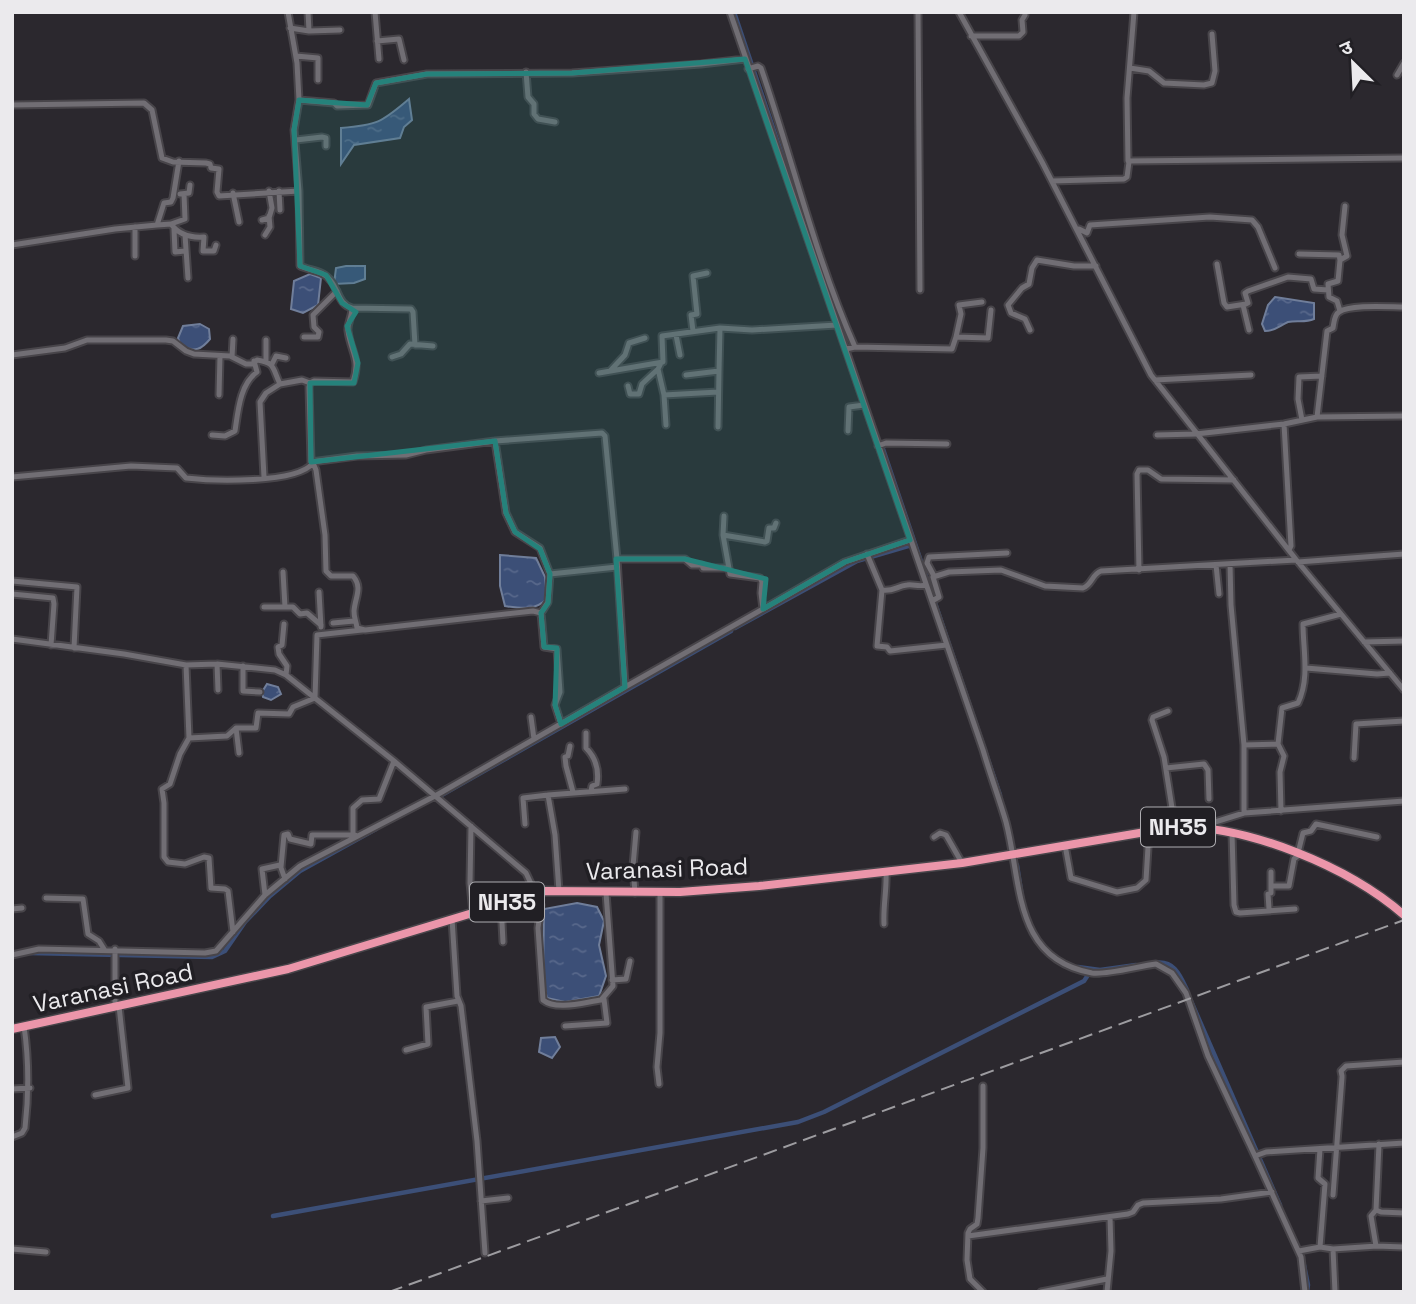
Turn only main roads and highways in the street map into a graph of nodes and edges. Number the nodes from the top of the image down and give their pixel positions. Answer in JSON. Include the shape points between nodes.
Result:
{"nodes":[{"id":1,"x":1404,"y":915,"type":"edge"},
{"id":2,"x":12,"y":1029,"type":"edge"}],
"edges":[{"from":1,"to":2,"type":"highway","name":"Varanasi Road","number":"NH35","via":[[1371,890],[1299,853],[1232,833],[1175,827],[962,863],[759,886],[534,894],[288,969]]}]}
